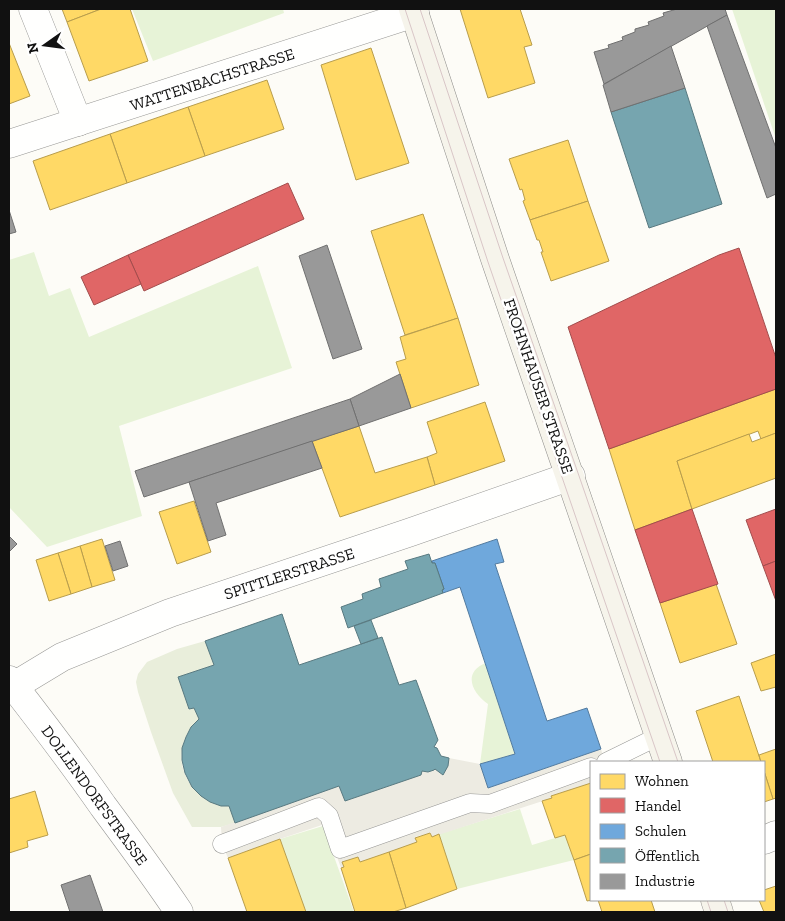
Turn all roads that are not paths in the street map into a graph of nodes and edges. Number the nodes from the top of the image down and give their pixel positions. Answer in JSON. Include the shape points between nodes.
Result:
{"nodes":[{"id":1,"x":33,"y":9,"type":"edge"},
{"id":2,"x":414,"y":11,"type":"edge"},
{"id":3,"x":78,"y":122,"type":"junction"},
{"id":4,"x":9,"y":144,"type":"edge"},
{"id":5,"x":570,"y":476,"type":"junction"},
{"id":6,"x":15,"y":695,"type":"edge"},
{"id":7,"x":660,"y":736,"type":"junction"},
{"id":8,"x":608,"y":761,"type":"edge"},
{"id":9,"x":668,"y":761,"type":"edge"},
{"id":10,"x":590,"y":768,"type":"edge"},
{"id":11,"x":222,"y":844,"type":"dead end"},
{"id":12,"x":179,"y":912,"type":"edge"}],
"edges":[{"from":1,"to":3,"type":"street"},
{"from":2,"to":3,"type":"street","name":"WATTENBACHSTRASSE"},
{"from":2,"to":5,"type":"main road","name":"FROHNHAUSER STRASSE"},
{"from":3,"to":4,"type":"street","name":"WATTENBACHSTRASSE"},
{"from":5,"to":6,"type":"street","name":"SPITTLERSTRASSE","via":[[170,612],[62,657]]},
{"from":5,"to":7,"type":"main road","name":"FROHNHAUSER STRASSE"},
{"from":6,"to":12,"type":"street","name":"DOLLENDORFSTRASSE"},
{"from":7,"to":8,"type":"lane"},
{"from":7,"to":9,"type":"main road","name":"FROHNHAUSER STRASSE"},
{"from":10,"to":11,"type":"lane","via":[[490,804],[470,803],[340,849],[329,816],[319,807]]}]}
